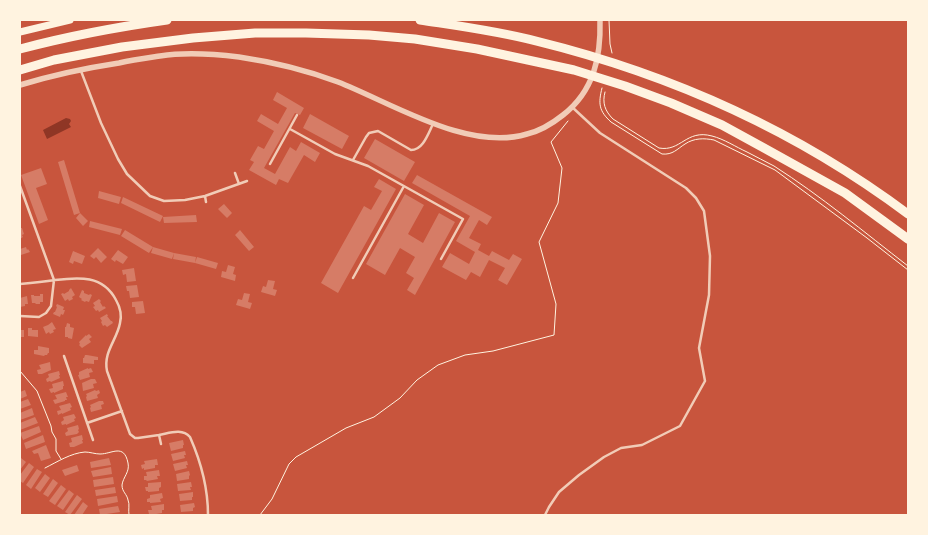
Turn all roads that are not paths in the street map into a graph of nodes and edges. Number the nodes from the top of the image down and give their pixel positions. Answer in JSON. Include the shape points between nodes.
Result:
{"nodes":[{"id":1,"x":70,"y":20,"type":"edge"},
{"id":2,"x":167,"y":20,"type":"edge"},
{"id":3,"x":420,"y":20,"type":"edge"},
{"id":4,"x":600,"y":20,"type":"edge"},
{"id":5,"x":20,"y":32,"type":"edge"},
{"id":6,"x":20,"y":49,"type":"edge"},
{"id":7,"x":80,"y":69,"type":"junction"},
{"id":8,"x":20,"y":70,"type":"edge"},
{"id":9,"x":20,"y":85,"type":"edge"},
{"id":10,"x":574,"y":109,"type":"junction"},
{"id":11,"x":297,"y":116,"type":"dead end"},
{"id":12,"x":434,"y":124,"type":"junction"},
{"id":13,"x":290,"y":129,"type":"junction"},
{"id":14,"x":352,"y":160,"type":"junction"},
{"id":15,"x":270,"y":164,"type":"dead end"},
{"id":16,"x":235,"y":173,"type":"dead end"},
{"id":17,"x":247,"y":181,"type":"dead end"},
{"id":18,"x":239,"y":184,"type":"junction"},
{"id":19,"x":20,"y":186,"type":"edge"},
{"id":20,"x":404,"y":186,"type":"junction"},
{"id":21,"x":205,"y":196,"type":"junction"},
{"id":22,"x":206,"y":202,"type":"dead end"},
{"id":23,"x":908,"y":214,"type":"edge"},
{"id":24,"x":908,"y":239,"type":"edge"},
{"id":25,"x":441,"y":259,"type":"dead end"},
{"id":26,"x":353,"y":278,"type":"dead end"},
{"id":27,"x":54,"y":280,"type":"junction"},
{"id":28,"x":21,"y":283,"type":"edge"},
{"id":29,"x":20,"y":316,"type":"edge"},
{"id":30,"x":64,"y":356,"type":"dead end"},
{"id":31,"x":122,"y":411,"type":"junction"},
{"id":32,"x":87,"y":423,"type":"junction"},
{"id":33,"x":159,"y":435,"type":"junction"},
{"id":34,"x":93,"y":440,"type":"dead end"},
{"id":35,"x":161,"y":444,"type":"dead end"},
{"id":36,"x":208,"y":515,"type":"edge"},
{"id":37,"x":544,"y":515,"type":"edge"}],
"edges":[{"from":1,"to":5,"type":"main road"},
{"from":2,"to":6,"type":"highway","via":[[92,32]]},
{"from":3,"to":23,"type":"highway","via":[[500,33],[580,52],[697,94],[794,141],[841,168]]},
{"from":4,"to":10,"type":"street","via":[[597,62]]},
{"from":7,"to":9,"type":"street"},
{"from":7,"to":12,"type":"street","via":[[172,55],[211,54],[245,58],[324,77]]},
{"from":7,"to":21,"type":"lane","via":[[126,174],[150,196],[164,200]]},
{"from":8,"to":24,"type":"highway","via":[[122,47],[255,33],[368,35],[477,49],[574,70],[671,103],[722,126],[845,193]]},
{"from":10,"to":12,"type":"street","via":[[542,128],[513,137],[478,136]]},
{"from":10,"to":37,"type":"lane","via":[[600,133],[686,188],[701,204],[710,256],[710,295],[699,348],[704,381],[680,426],[642,445],[621,448],[604,457],[559,492]]},
{"from":11,"to":13,"type":"lane"},
{"from":12,"to":14,"type":"lane","via":[[416,150],[378,132],[369,132]]},
{"from":13,"to":14,"type":"lane"},
{"from":13,"to":15,"type":"lane"},
{"from":14,"to":20,"type":"lane"},
{"from":16,"to":18,"type":"lane"},
{"from":17,"to":18,"type":"lane"},
{"from":18,"to":21,"type":"lane"},
{"from":19,"to":27,"type":"lane"},
{"from":20,"to":25,"type":"lane","via":[[463,219]]},
{"from":20,"to":26,"type":"lane"},
{"from":21,"to":22,"type":"lane"},
{"from":27,"to":28,"type":"lane"},
{"from":27,"to":29,"type":"lane","via":[[48,311],[39,316]]},
{"from":27,"to":31,"type":"lane","via":[[93,280],[110,292],[118,304],[120,325],[106,363]]},
{"from":30,"to":32,"type":"lane"},
{"from":31,"to":32,"type":"lane"},
{"from":31,"to":33,"type":"lane","via":[[132,436]]},
{"from":32,"to":34,"type":"lane"},
{"from":33,"to":35,"type":"lane"},
{"from":33,"to":36,"type":"lane","via":[[181,432],[190,437],[203,471]]}]}
